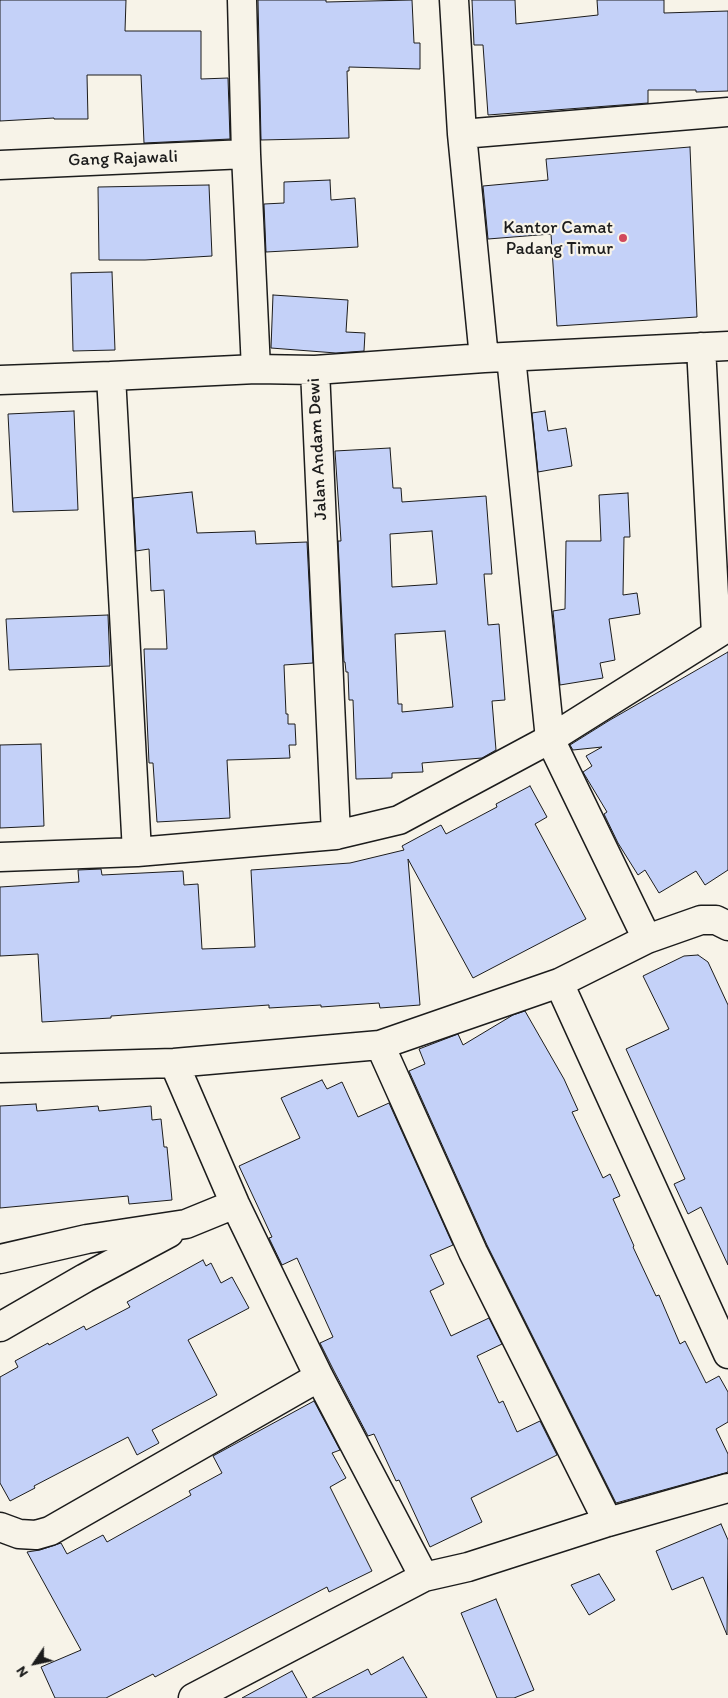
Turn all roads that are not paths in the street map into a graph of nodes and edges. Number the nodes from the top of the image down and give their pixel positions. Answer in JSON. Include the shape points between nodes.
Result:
{"nodes":[{"id":1,"x":242,"y":0,"type":"edge"},
{"id":2,"x":454,"y":0,"type":"edge"},
{"id":3,"x":728,"y":112,"type":"edge"},
{"id":4,"x":462,"y":134,"type":"junction"},
{"id":5,"x":246,"y":154,"type":"junction"},
{"id":6,"x":0,"y":164,"type":"edge"},
{"id":7,"x":715,"y":347,"type":"edge"},
{"id":8,"x":511,"y":356,"type":"junction"},
{"id":9,"x":484,"y":358,"type":"junction"},
{"id":10,"x":256,"y":369,"type":"junction"},
{"id":11,"x":315,"y":370,"type":"junction"},
{"id":12,"x":111,"y":376,"type":"junction"},
{"id":13,"x":0,"y":380,"type":"edge"},
{"id":14,"x":722,"y":631,"type":"edge"},
{"id":15,"x":550,"y":739,"type":"junction"},
{"id":16,"x":336,"y":835,"type":"junction"},
{"id":17,"x":137,"y":852,"type":"junction"},
{"id":18,"x":0,"y":858,"type":"edge"},
{"id":19,"x":728,"y":926,"type":"edge"},
{"id":20,"x":647,"y":939,"type":"junction"},
{"id":21,"x":559,"y":983,"type":"junction"},
{"id":22,"x":380,"y":1045,"type":"junction"},
{"id":23,"x":174,"y":1063,"type":"junction"},
{"id":24,"x":0,"y":1068,"type":"edge"},
{"id":25,"x":235,"y":1204,"type":"junction"},
{"id":26,"x":186,"y":1224,"type":"junction"},
{"id":27,"x":0,"y":1259,"type":"edge"},
{"id":28,"x":0,"y":1327,"type":"edge"},
{"id":29,"x":728,"y":1354,"type":"edge"},
{"id":30,"x":319,"y":1377,"type":"junction"},
{"id":31,"x":728,"y":1488,"type":"edge"},
{"id":32,"x":608,"y":1522,"type":"junction"},
{"id":33,"x":0,"y":1526,"type":"edge"},
{"id":34,"x":424,"y":1576,"type":"junction"},
{"id":35,"x":193,"y":1698,"type":"edge"}],
"edges":[{"from":1,"to":5,"type":"street"},
{"from":2,"to":4,"type":"street"},
{"from":3,"to":4,"type":"street"},
{"from":4,"to":9,"type":"street"},
{"from":5,"to":6,"type":"street","name":"Gang Rajawali"},
{"from":5,"to":10,"type":"street"},
{"from":7,"to":8,"type":"street"},
{"from":7,"to":14,"type":"street"},
{"from":8,"to":9,"type":"street"},
{"from":8,"to":15,"type":"street"},
{"from":9,"to":11,"type":"street"},
{"from":10,"to":11,"type":"street","name":"Jalan Andam Dewi"},
{"from":10,"to":12,"type":"street","name":"Jalan Andam Dewi"},
{"from":11,"to":16,"type":"street","name":"Jalan Andam Dewi"},
{"from":12,"to":13,"type":"street","name":"Jalan Andam Dewi"},
{"from":12,"to":17,"type":"street"},
{"from":14,"to":15,"type":"street"},
{"from":15,"to":16,"type":"street","via":[[399,820]]},
{"from":15,"to":20,"type":"street"},
{"from":16,"to":17,"type":"street"},
{"from":17,"to":18,"type":"street"},
{"from":19,"to":20,"type":"street","via":[[716,920],[702,920]]},
{"from":20,"to":21,"type":"street"},
{"from":21,"to":22,"type":"street"},
{"from":21,"to":29,"type":"street"},
{"from":22,"to":23,"type":"street"},
{"from":22,"to":32,"type":"street","via":[[473,1252]]},
{"from":23,"to":24,"type":"street"},
{"from":23,"to":25,"type":"street"},
{"from":25,"to":26,"type":"street"},
{"from":25,"to":30,"type":"street"},
{"from":26,"to":27,"type":"street","via":[[87,1239]]},
{"from":26,"to":28,"type":"street"},
{"from":30,"to":33,"type":"street","via":[[50,1530],[36,1535],[19,1534]]},
{"from":30,"to":34,"type":"street"},
{"from":31,"to":32,"type":"street"},
{"from":32,"to":34,"type":"street","via":[[468,1567]]},
{"from":34,"to":35,"type":"street"}]}
